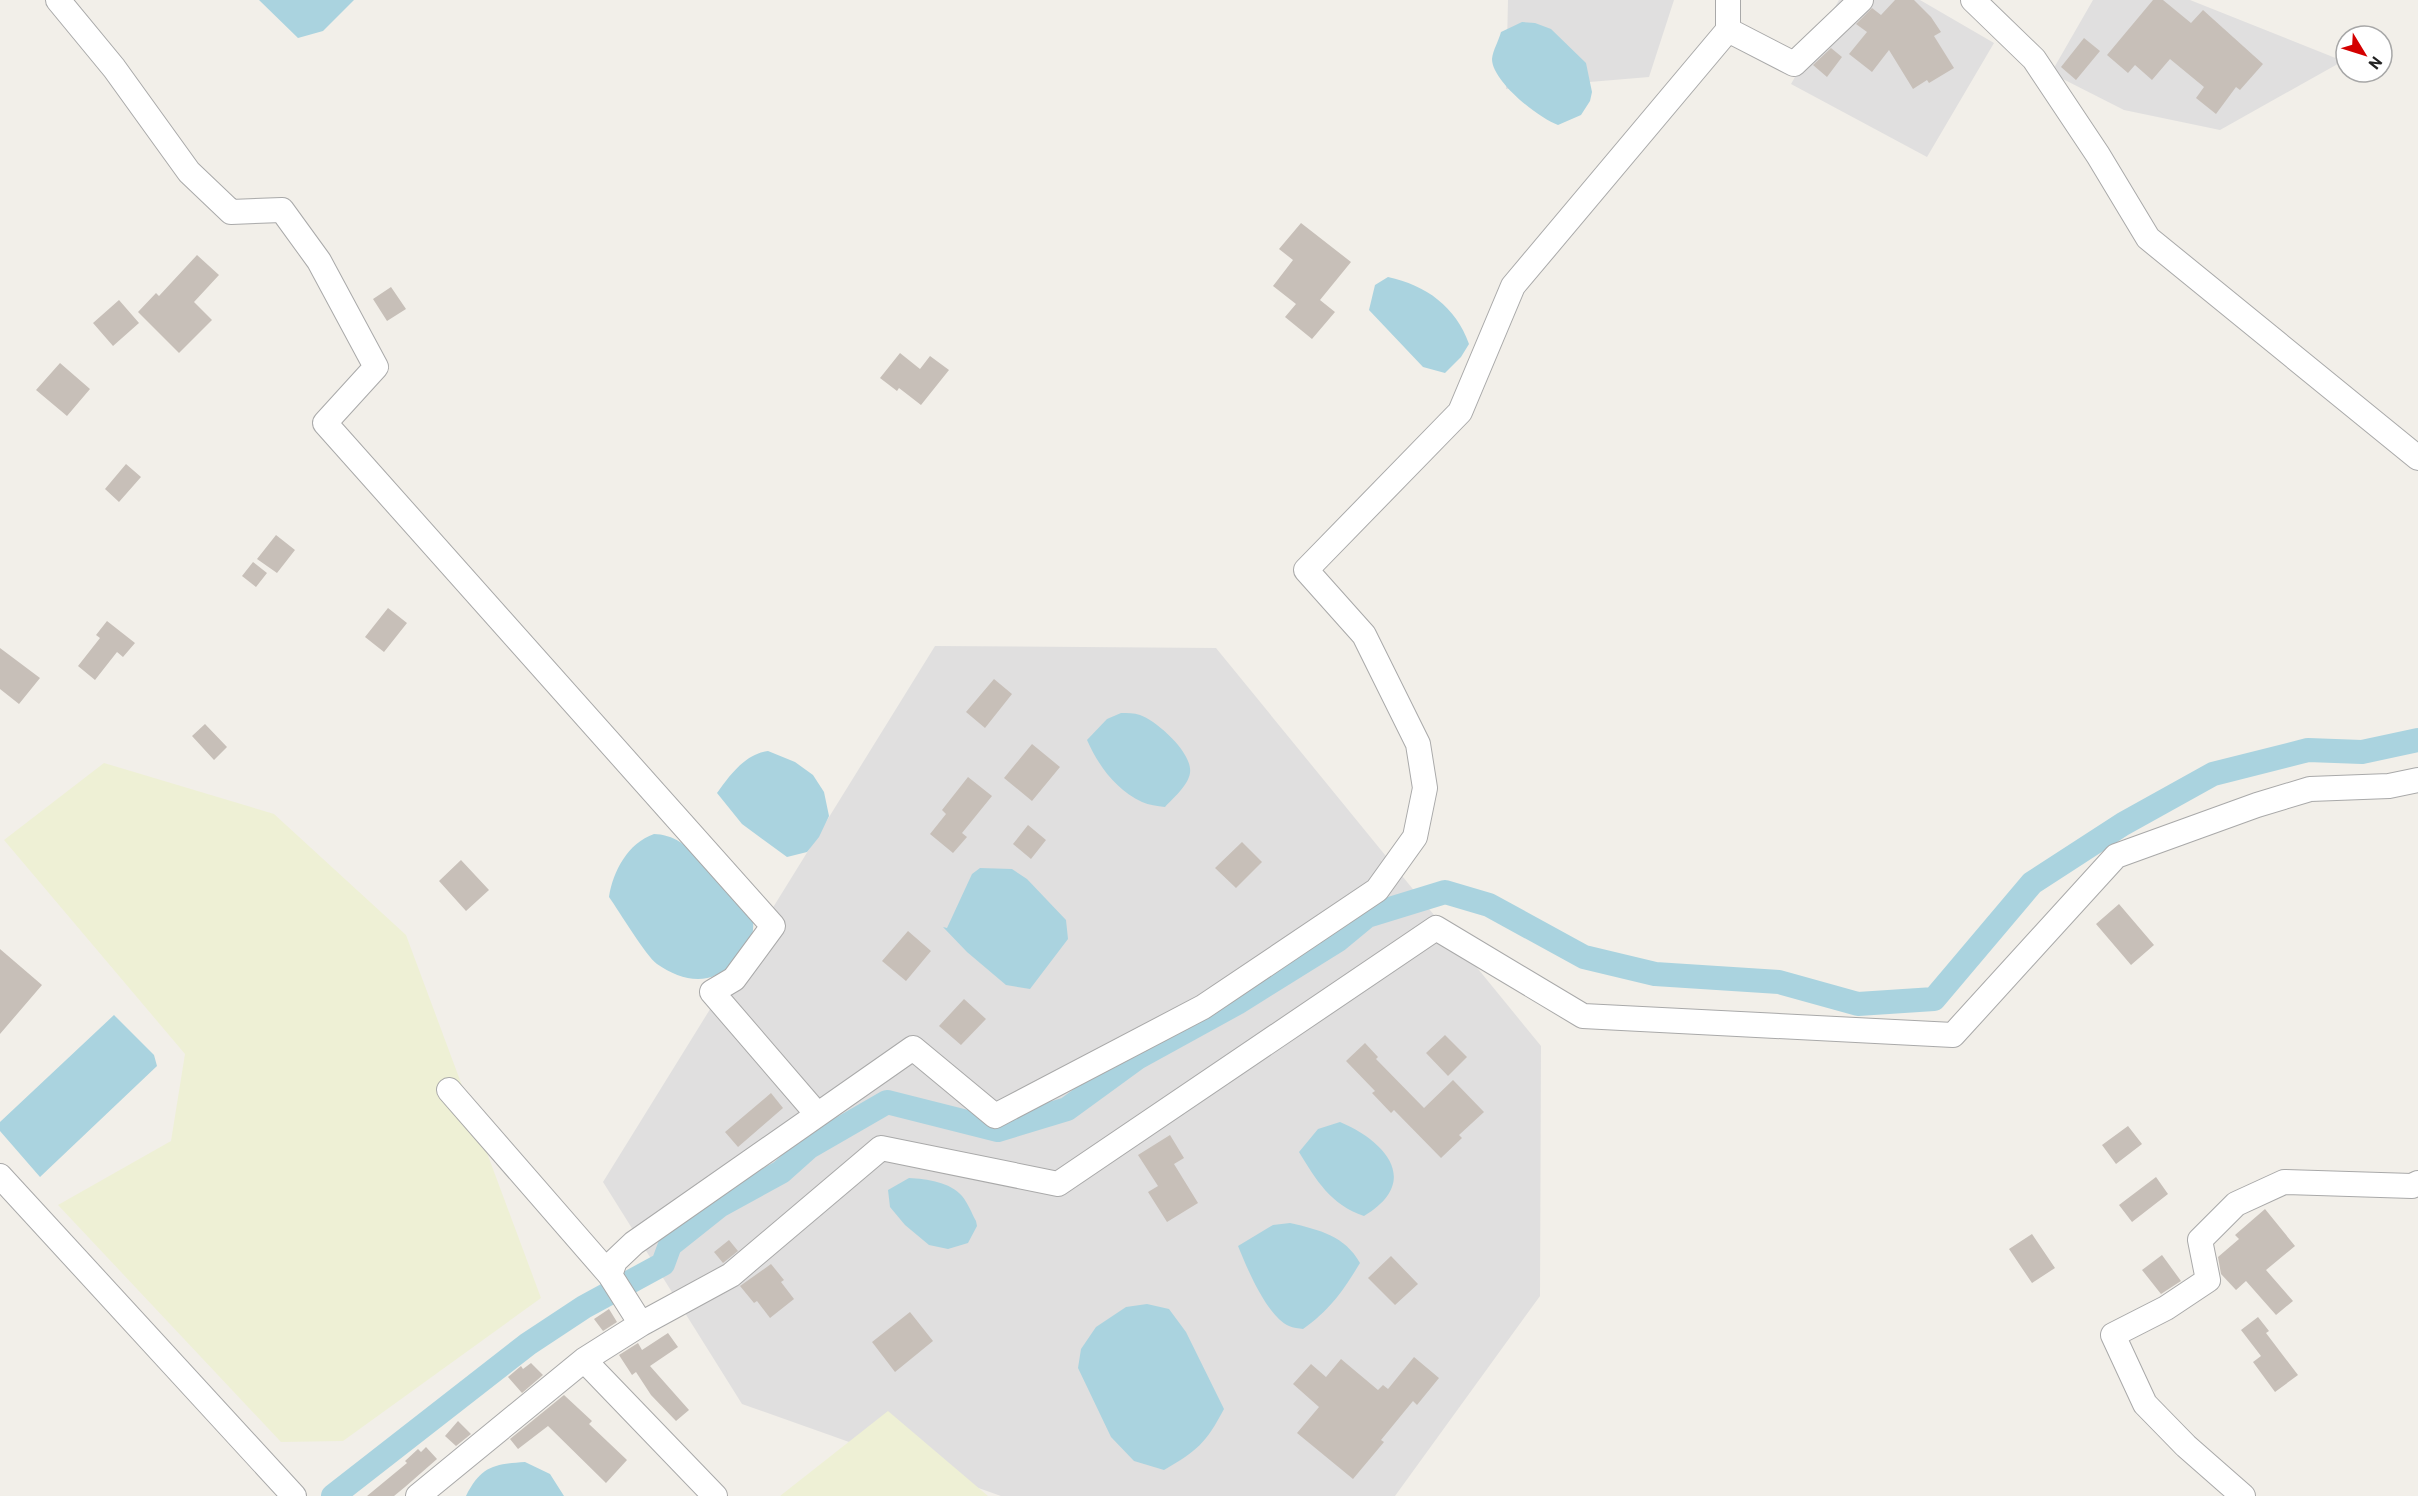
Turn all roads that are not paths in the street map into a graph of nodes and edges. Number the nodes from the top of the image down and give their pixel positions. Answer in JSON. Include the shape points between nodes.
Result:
{"nodes":[{"id":1,"x":58,"y":0,"type":"edge"},
{"id":2,"x":1728,"y":0,"type":"edge"},
{"id":3,"x":1861,"y":0,"type":"edge"},
{"id":4,"x":1973,"y":0,"type":"edge"},
{"id":5,"x":1728,"y":30,"type":"junction"},
{"id":6,"x":2418,"y":458,"type":"edge"},
{"id":7,"x":2418,"y":780,"type":"edge"},
{"id":8,"x":449,"y":1090,"type":"dead end"},
{"id":9,"x":817,"y":1114,"type":"junction"},
{"id":10,"x":0,"y":1176,"type":"edge"},
{"id":11,"x":2418,"y":1183,"type":"edge"},
{"id":12,"x":610,"y":1275,"type":"junction"},
{"id":13,"x":640,"y":1321,"type":"junction"},
{"id":14,"x":584,"y":1360,"type":"junction"},
{"id":15,"x":294,"y":1496,"type":"edge"},
{"id":16,"x":418,"y":1496,"type":"edge"},
{"id":17,"x":716,"y":1496,"type":"edge"},
{"id":18,"x":2243,"y":1496,"type":"edge"}],
"edges":[{"from":1,"to":9,"type":"street","via":[[114,68],[189,172],[231,212],[282,210],[319,261],[376,367],[326,423],[773,926],[734,979],[712,992]]},
{"from":2,"to":5,"type":"street"},
{"from":3,"to":5,"type":"street","via":[[1794,64]]},
{"from":4,"to":6,"type":"street","via":[[2034,58],[2148,238]]},
{"from":5,"to":9,"type":"street","via":[[1513,286],[1460,412],[1306,570],[1364,635],[1418,744],[1425,788],[1415,837],[1377,890],[1203,1006],[995,1116],[913,1048]]},
{"from":7,"to":13,"type":"street","via":[[2389,786],[2310,789],[2116,856],[1953,1035],[1583,1016],[1436,928],[1058,1184],[880,1148],[731,1275]]},
{"from":8,"to":12,"type":"street"},
{"from":9,"to":12,"type":"street","via":[[634,1243],[615,1261]]},
{"from":10,"to":15,"type":"street"},
{"from":11,"to":18,"type":"street","via":[[2412,1186],[2284,1182],[2236,1204],[2200,1240],[2208,1280],[2166,1308],[2113,1335],[2145,1404]]},
{"from":12,"to":13,"type":"street"},
{"from":13,"to":14,"type":"street"},
{"from":14,"to":16,"type":"street"},
{"from":14,"to":17,"type":"street"}]}
